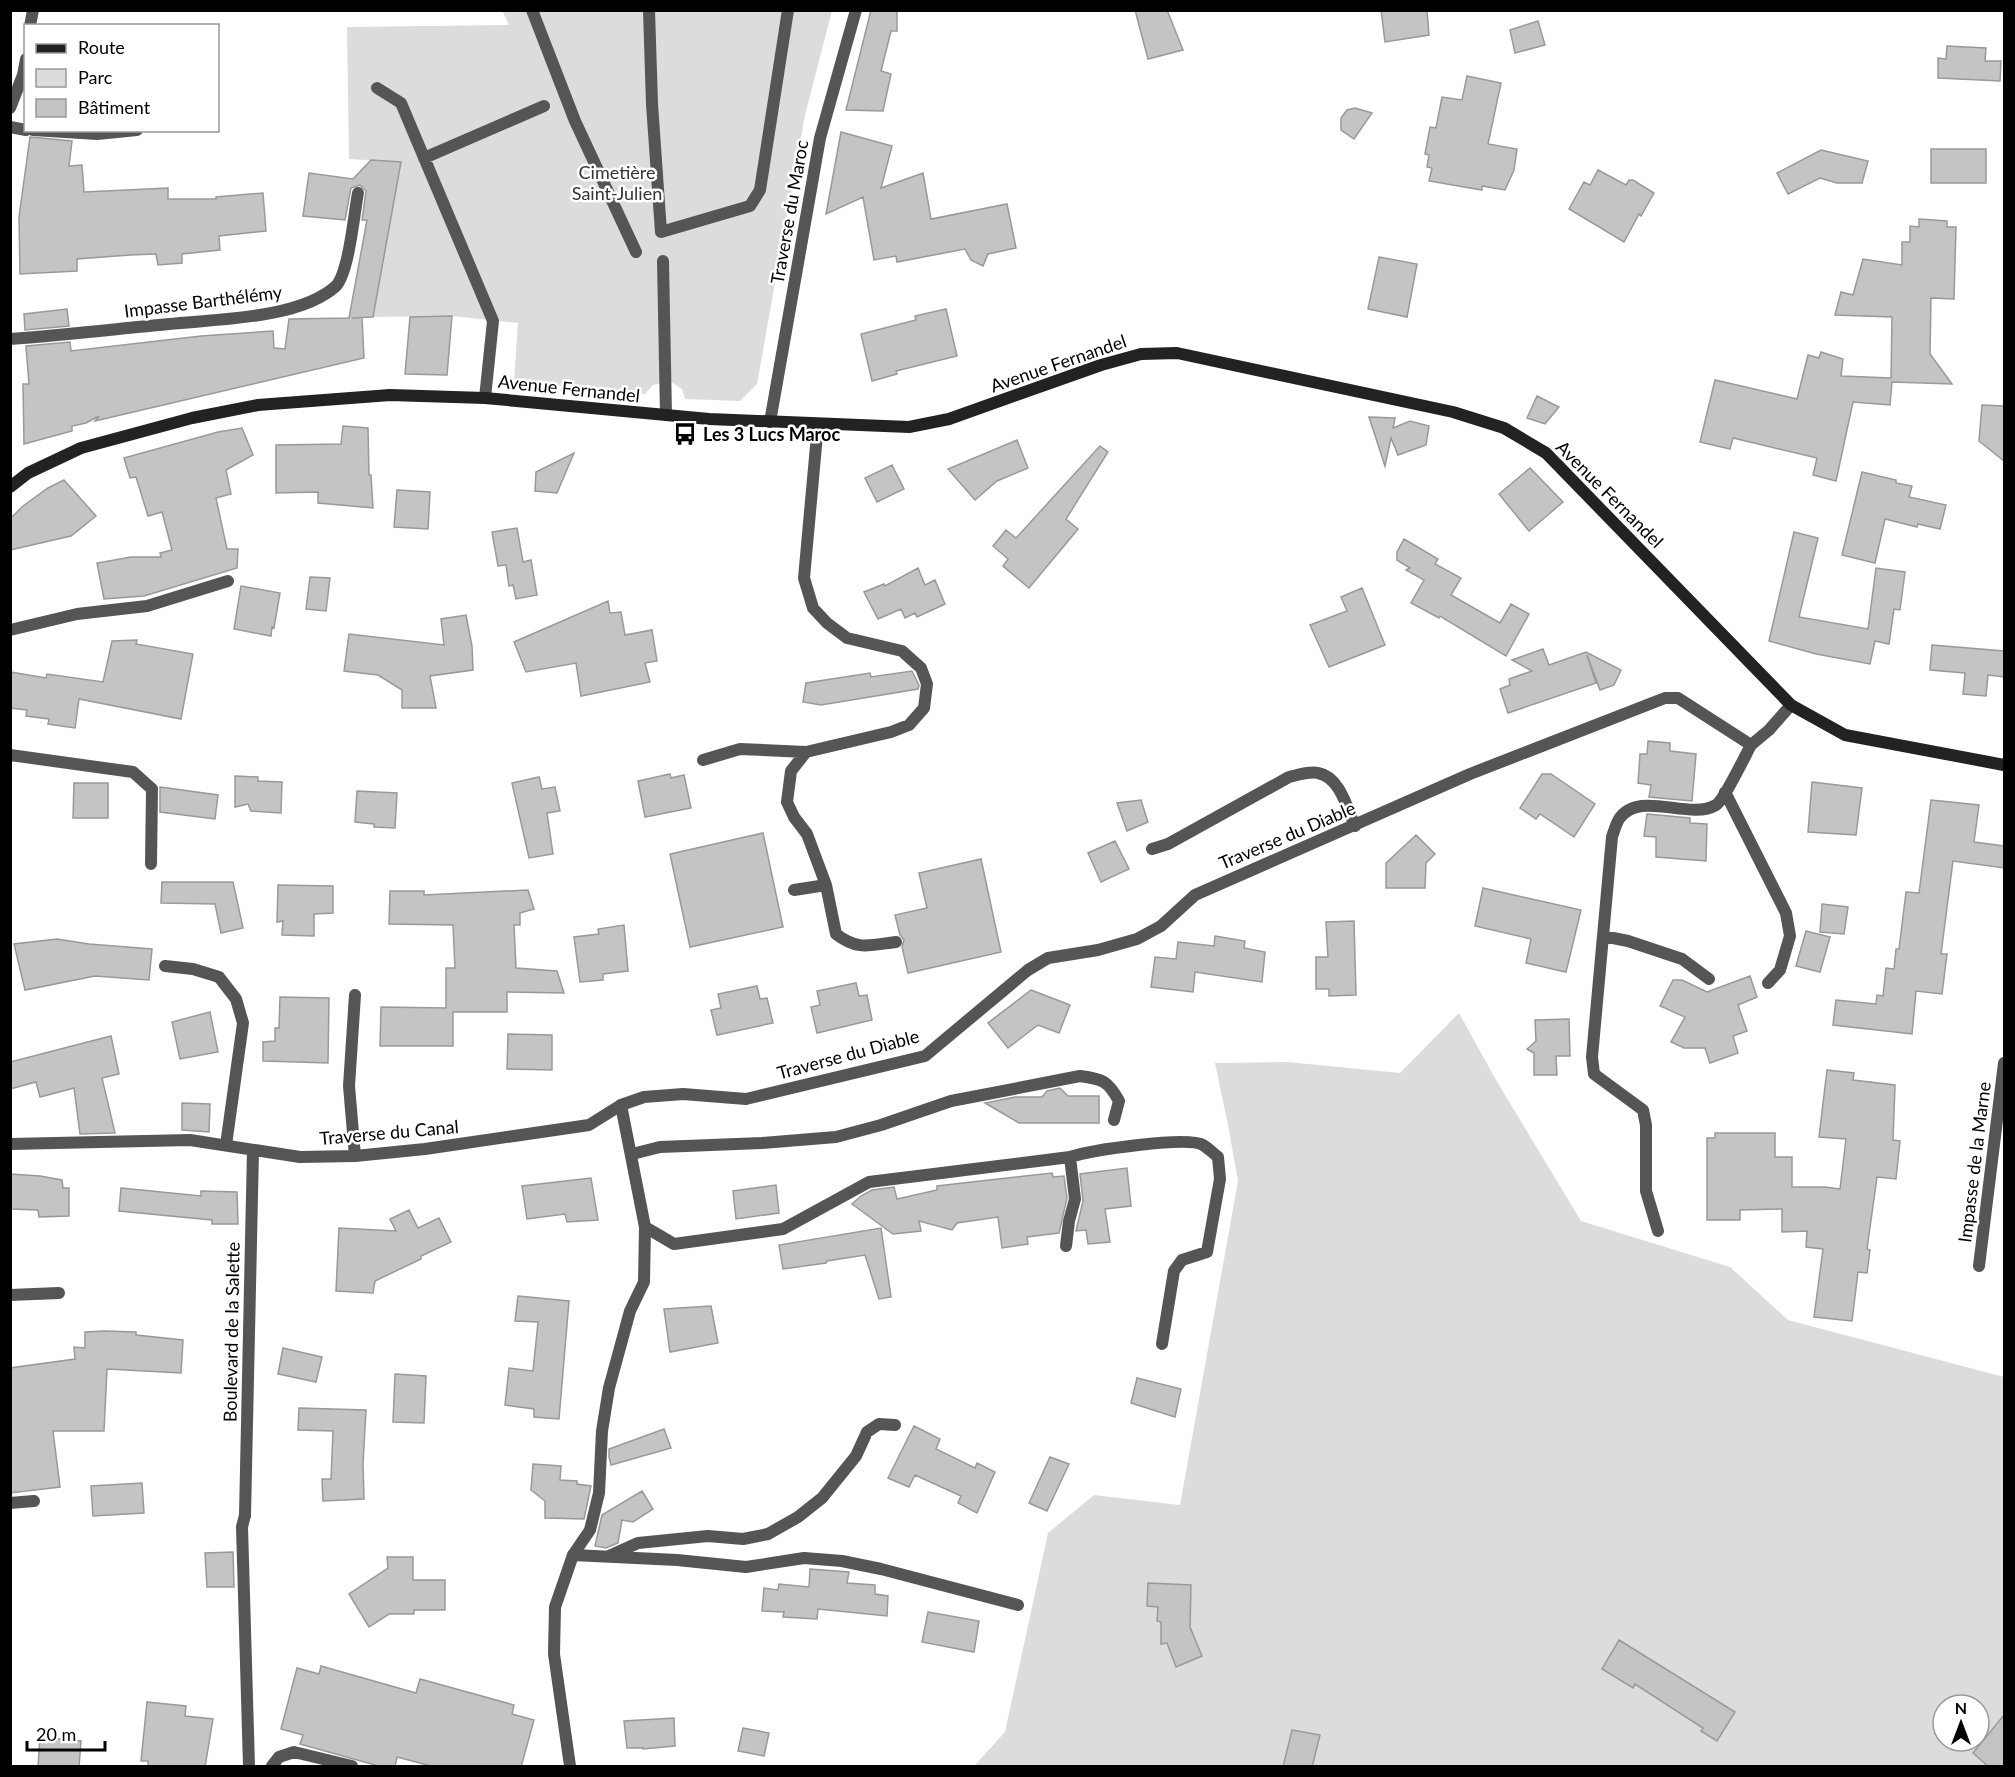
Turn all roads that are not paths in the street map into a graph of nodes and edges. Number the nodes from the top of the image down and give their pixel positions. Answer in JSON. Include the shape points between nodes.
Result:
{"nodes":[{"id":1,"x":532,"y":10,"type":"edge"},
{"id":2,"x":649,"y":10,"type":"edge"},
{"id":3,"x":788,"y":10,"type":"edge"},
{"id":4,"x":856,"y":10,"type":"edge"},
{"id":5,"x":24,"y":70,"type":"edge"},
{"id":6,"x":376,"y":88,"type":"dead end"},
{"id":7,"x":544,"y":106,"type":"dead end"},
{"id":8,"x":10,"y":108,"type":"edge"},
{"id":9,"x":65,"y":132,"type":"edge"},
{"id":10,"x":117,"y":132,"type":"edge"},
{"id":11,"x":424,"y":158,"type":"junction"},
{"id":12,"x":358,"y":194,"type":"dead end"},
{"id":13,"x":636,"y":252,"type":"dead end"},
{"id":14,"x":663,"y":261,"type":"dead end"},
{"id":15,"x":10,"y":339,"type":"edge"},
{"id":16,"x":484,"y":398,"type":"junction"},
{"id":17,"x":666,"y":415,"type":"junction"},
{"id":18,"x":770,"y":422,"type":"junction"},
{"id":19,"x":818,"y":424,"type":"junction"},
{"id":20,"x":10,"y":487,"type":"edge"},
{"id":21,"x":228,"y":581,"type":"dead end"},
{"id":22,"x":10,"y":630,"type":"edge"},
{"id":23,"x":1791,"y":705,"type":"junction"},
{"id":24,"x":1751,"y":745,"type":"junction"},
{"id":25,"x":807,"y":752,"type":"junction"},
{"id":26,"x":10,"y":755,"type":"edge"},
{"id":27,"x":703,"y":760,"type":"dead end"},
{"id":28,"x":2004,"y":765,"type":"edge"},
{"id":29,"x":1725,"y":792,"type":"junction"},
{"id":30,"x":1355,"y":826,"type":"junction"},
{"id":31,"x":1152,"y":849,"type":"dead end"},
{"id":32,"x":151,"y":864,"type":"dead end"},
{"id":33,"x":826,"y":885,"type":"junction"},
{"id":34,"x":794,"y":890,"type":"dead end"},
{"id":35,"x":1603,"y":936,"type":"junction"},
{"id":36,"x":896,"y":942,"type":"dead end"},
{"id":37,"x":165,"y":966,"type":"dead end"},
{"id":38,"x":1709,"y":979,"type":"dead end"},
{"id":39,"x":1768,"y":983,"type":"dead end"},
{"id":40,"x":355,"y":995,"type":"dead end"},
{"id":41,"x":2004,"y":1063,"type":"edge"},
{"id":42,"x":621,"y":1105,"type":"junction"},
{"id":43,"x":1114,"y":1120,"type":"dead end"},
{"id":44,"x":10,"y":1144,"type":"edge"},
{"id":45,"x":226,"y":1145,"type":"junction"},
{"id":46,"x":253,"y":1150,"type":"junction"},
{"id":47,"x":632,"y":1154,"type":"junction"},
{"id":48,"x":355,"y":1156,"type":"junction"},
{"id":49,"x":1070,"y":1156,"type":"junction"},
{"id":50,"x":645,"y":1227,"type":"junction"},
{"id":51,"x":1658,"y":1231,"type":"dead end"},
{"id":52,"x":1066,"y":1246,"type":"dead end"},
{"id":53,"x":1978,"y":1266,"type":"dead end"},
{"id":54,"x":59,"y":1293,"type":"dead end"},
{"id":55,"x":10,"y":1295,"type":"edge"},
{"id":56,"x":1162,"y":1344,"type":"dead end"},
{"id":57,"x":895,"y":1425,"type":"dead end"},
{"id":58,"x":34,"y":1501,"type":"dead end"},
{"id":59,"x":10,"y":1503,"type":"edge"},
{"id":60,"x":573,"y":1555,"type":"junction"},
{"id":61,"x":606,"y":1558,"type":"junction"},
{"id":62,"x":1018,"y":1605,"type":"dead end"},
{"id":63,"x":249,"y":1767,"type":"edge"},
{"id":64,"x":272,"y":1767,"type":"edge"},
{"id":65,"x":352,"y":1767,"type":"edge"},
{"id":66,"x":570,"y":1767,"type":"edge"}],
"edges":[{"from":1,"to":13,"type":"street","via":[[575,121]]},
{"from":2,"to":3,"type":"street","via":[[661,232],[750,206],[760,190]]},
{"from":4,"to":18,"type":"street","name":"Traverse du Maroc","via":[[820,138]]},
{"from":5,"to":8,"type":"street"},
{"from":6,"to":11,"type":"street","via":[[401,103]]},
{"from":7,"to":11,"type":"street"},
{"from":9,"to":10,"type":"street"},
{"from":11,"to":16,"type":"street","via":[[494,321]]},
{"from":12,"to":15,"type":"street","name":"Impasse Barthélémy","via":[[344,271],[337,284],[316,300],[239,317]]},
{"from":14,"to":17,"type":"street"},
{"from":16,"to":17,"type":"main road","name":"Avenue Fernandel"},
{"from":16,"to":20,"type":"main road","name":"Avenue Fernandel","via":[[390,394],[258,405],[81,448],[28,473]]},
{"from":17,"to":18,"type":"main road","name":"Avenue Fernandel"},
{"from":18,"to":19,"type":"main road","name":"Avenue Fernandel"},
{"from":19,"to":23,"type":"main road","name":"Avenue Fernandel","via":[[909,427],[949,419],[1101,365],[1141,354],[1177,353],[1453,412],[1504,428],[1546,453]]},
{"from":19,"to":25,"type":"street","via":[[804,578],[813,608],[848,638],[902,651],[921,668],[927,684],[924,708],[909,725]]},
{"from":21,"to":22,"type":"street","via":[[147,606],[77,614]]},
{"from":23,"to":24,"type":"street"},
{"from":23,"to":28,"type":"main road","name":"Avenue Fernandel","via":[[1845,735]]},
{"from":24,"to":29,"type":"street"},
{"from":24,"to":30,"type":"street","name":"Traverse du Diable","via":[[1678,698],[1665,698],[1470,774]]},
{"from":25,"to":27,"type":"street","via":[[740,749]]},
{"from":25,"to":33,"type":"street","via":[[791,771],[787,802],[807,834]]},
{"from":26,"to":32,"type":"street","via":[[133,772],[152,789]]},
{"from":29,"to":35,"type":"street","via":[[1718,804],[1703,810],[1642,806],[1618,819],[1612,837]]},
{"from":29,"to":39,"type":"street","via":[[1786,913],[1790,936],[1780,970]]},
{"from":30,"to":31,"type":"street","via":[[1340,790],[1329,777],[1304,773],[1289,777]]},
{"from":30,"to":42,"type":"street","name":"Traverse du Diable","via":[[1195,895],[1161,926],[1137,939],[1048,958],[1028,970],[925,1056],[746,1099],[683,1094],[644,1097]]},
{"from":33,"to":34,"type":"street"},
{"from":33,"to":36,"type":"street","via":[[836,934],[849,944]]},
{"from":35,"to":38,"type":"street","via":[[1682,959]]},
{"from":35,"to":51,"type":"street","via":[[1592,1057],[1594,1074],[1643,1110],[1646,1191]]},
{"from":37,"to":45,"type":"street","via":[[219,977],[236,999],[243,1023]]},
{"from":40,"to":48,"type":"street","via":[[350,1086]]},
{"from":41,"to":53,"type":"street","name":"Impasse de la Marne"},
{"from":42,"to":47,"type":"street"},
{"from":42,"to":48,"type":"street","name":"Traverse du Canal","via":[[589,1125]]},
{"from":43,"to":47,"type":"street","via":[[1119,1101],[1111,1086],[1096,1078],[1080,1076],[951,1101],[836,1137],[660,1147]]},
{"from":44,"to":45,"type":"street","name":"Traverse du Canal","via":[[190,1140]]},
{"from":45,"to":46,"type":"street","name":"Traverse du Canal"},
{"from":46,"to":48,"type":"street","name":"Traverse du Canal","via":[[300,1156]]},
{"from":46,"to":63,"type":"street","name":"Boulevard de la Salette","via":[[242,1527]]},
{"from":47,"to":50,"type":"street"},
{"from":49,"to":50,"type":"street","via":[[869,1182],[783,1229],[674,1244]]},
{"from":49,"to":52,"type":"street","via":[[1075,1199]]},
{"from":49,"to":56,"type":"street","via":[[1182,1142],[1203,1144],[1218,1157],[1220,1179],[1207,1252],[1182,1260],[1174,1271]]},
{"from":50,"to":60,"type":"street","via":[[644,1282],[630,1311],[609,1388],[599,1493],[590,1530]]},
{"from":54,"to":55,"type":"street"},
{"from":57,"to":61,"type":"street","via":[[879,1424],[867,1432],[856,1456],[822,1498],[768,1534],[743,1539],[708,1536],[638,1543]]},
{"from":58,"to":59,"type":"street"},
{"from":60,"to":61,"type":"street"},
{"from":60,"to":66,"type":"street","via":[[555,1607],[554,1654]]},
{"from":61,"to":62,"type":"street","via":[[746,1566],[804,1558],[842,1561]]},
{"from":64,"to":65,"type":"street","via":[[279,1757],[294,1752]]}]}
